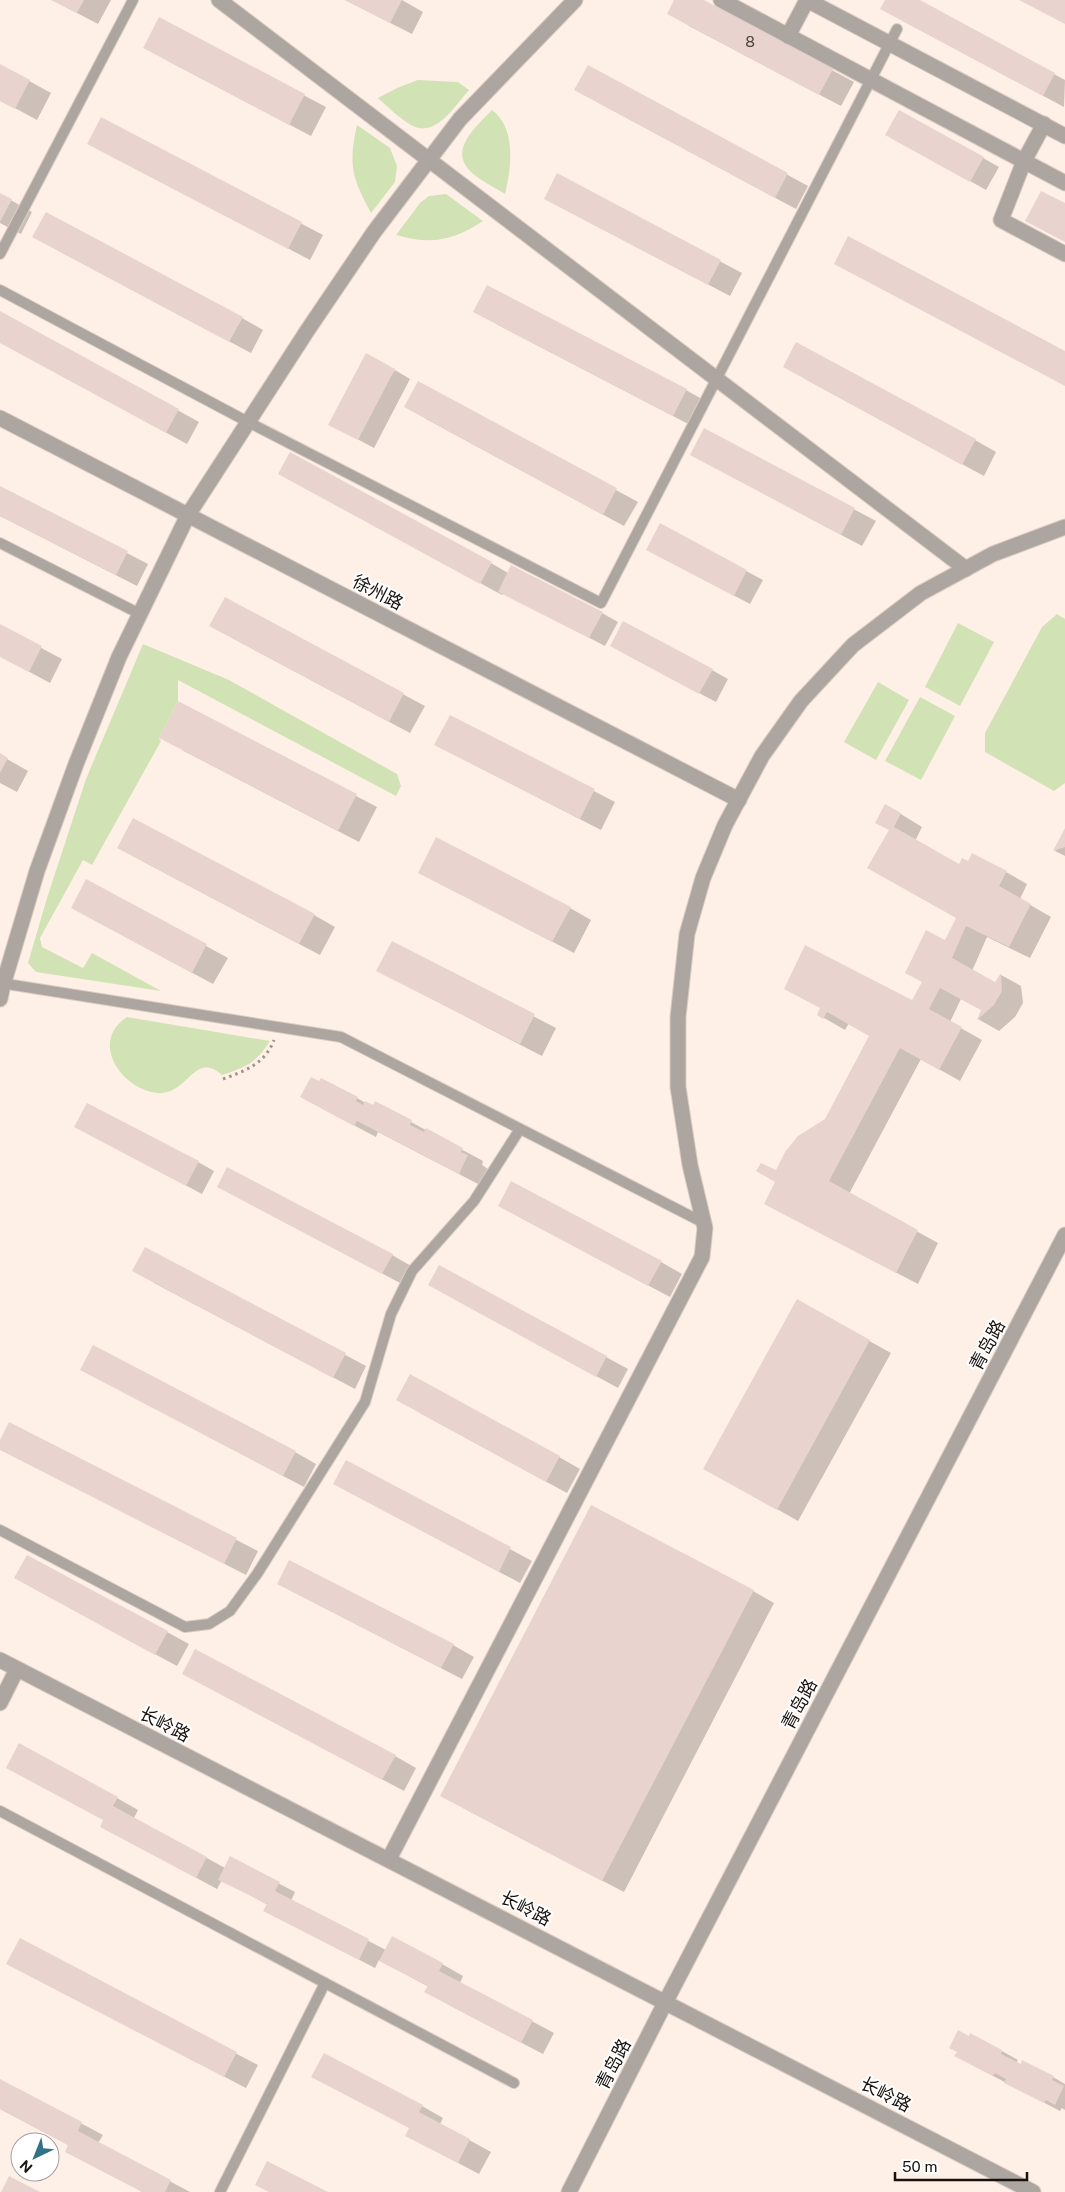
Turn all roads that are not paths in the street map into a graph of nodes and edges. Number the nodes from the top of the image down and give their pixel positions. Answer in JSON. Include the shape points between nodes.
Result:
{"nodes":[{"id":1,"x":133,"y":0,"type":"edge"},
{"id":2,"x":219,"y":0,"type":"edge"},
{"id":3,"x":575,"y":0,"type":"edge"},
{"id":4,"x":721,"y":0,"type":"edge"},
{"id":5,"x":807,"y":0,"type":"edge"},
{"id":6,"x":897,"y":29,"type":"dead end"},
{"id":7,"x":788,"y":36,"type":"junction"},
{"id":8,"x":890,"y":43,"type":"junction"},
{"id":9,"x":871,"y":79,"type":"junction"},
{"id":10,"x":1044,"y":124,"type":"junction"},
{"id":11,"x":1065,"y":136,"type":"edge"},
{"id":12,"x":429,"y":160,"type":"junction"},
{"id":13,"x":1024,"y":162,"type":"junction"},
{"id":14,"x":1065,"y":183,"type":"edge"},
{"id":15,"x":0,"y":254,"type":"edge"},
{"id":16,"x":1065,"y":254,"type":"edge"},
{"id":17,"x":0,"y":290,"type":"edge"},
{"id":18,"x":717,"y":379,"type":"junction"},
{"id":19,"x":0,"y":418,"type":"edge"},
{"id":20,"x":248,"y":422,"type":"junction"},
{"id":21,"x":188,"y":515,"type":"junction"},
{"id":22,"x":1065,"y":527,"type":"edge"},
{"id":23,"x":0,"y":543,"type":"edge"},
{"id":24,"x":966,"y":569,"type":"junction"},
{"id":25,"x":140,"y":614,"type":"junction"},
{"id":26,"x":739,"y":800,"type":"junction"},
{"id":27,"x":1,"y":989,"type":"edge"},
{"id":28,"x":520,"y":1129,"type":"junction"},
{"id":29,"x":704,"y":1223,"type":"junction"},
{"id":30,"x":1065,"y":1235,"type":"edge"},
{"id":31,"x":0,"y":1530,"type":"edge"},
{"id":32,"x":0,"y":1660,"type":"edge"},
{"id":33,"x":17,"y":1669,"type":"junction"},
{"id":34,"x":0,"y":1703,"type":"edge"},
{"id":35,"x":0,"y":1810,"type":"edge"},
{"id":36,"x":389,"y":1859,"type":"junction"},
{"id":37,"x":325,"y":1983,"type":"junction"},
{"id":38,"x":666,"y":2001,"type":"junction"},
{"id":39,"x":514,"y":2083,"type":"dead end"},
{"id":40,"x":220,"y":2192,"type":"edge"},
{"id":41,"x":569,"y":2192,"type":"edge"},
{"id":42,"x":1033,"y":2192,"type":"edge"}],
"edges":[{"from":1,"to":15,"type":"lane"},
{"from":2,"to":12,"type":"street"},
{"from":3,"to":12,"type":"street","via":[[460,120]]},
{"from":4,"to":7,"type":"street"},
{"from":5,"to":7,"type":"street"},
{"from":5,"to":8,"type":"street"},
{"from":6,"to":8,"type":"lane"},
{"from":7,"to":9,"type":"street"},
{"from":8,"to":9,"type":"lane"},
{"from":8,"to":10,"type":"street"},
{"from":9,"to":13,"type":"street"},
{"from":9,"to":18,"type":"lane"},
{"from":10,"to":11,"type":"street"},
{"from":10,"to":13,"type":"street"},
{"from":12,"to":18,"type":"street"},
{"from":12,"to":20,"type":"street","via":[[374,232]]},
{"from":13,"to":14,"type":"street"},
{"from":13,"to":16,"type":"street","via":[[1001,220]]},
{"from":17,"to":20,"type":"lane"},
{"from":18,"to":20,"type":"lane","via":[[601,602]]},
{"from":18,"to":24,"type":"street"},
{"from":19,"to":21,"type":"street","name":"徐州路"},
{"from":20,"to":21,"type":"street"},
{"from":21,"to":25,"type":"street"},
{"from":21,"to":26,"type":"street","name":"徐州路"},
{"from":22,"to":24,"type":"street","via":[[993,554]]},
{"from":23,"to":25,"type":"lane"},
{"from":24,"to":26,"type":"street","via":[[921,593],[853,645],[801,701],[762,756]]},
{"from":25,"to":27,"type":"street","via":[[76,764],[37,871]]},
{"from":26,"to":29,"type":"street","via":[[703,878],[687,934],[678,1018],[678,1087],[690,1165]]},
{"from":27,"to":28,"type":"lane","via":[[341,1037]]},
{"from":28,"to":29,"type":"lane"},
{"from":28,"to":31,"type":"lane","via":[[474,1202],[412,1271],[391,1314],[365,1402],[257,1574],[230,1611],[209,1624],[185,1626]]},
{"from":29,"to":36,"type":"street","via":[[702,1257],[685,1292]]},
{"from":30,"to":38,"type":"street","name":"青岛路"},
{"from":32,"to":33,"type":"street","name":"长岭路"},
{"from":33,"to":34,"type":"street"},
{"from":33,"to":36,"type":"street","name":"长岭路"},
{"from":35,"to":37,"type":"lane"},
{"from":36,"to":38,"type":"street","name":"长岭路"},
{"from":37,"to":39,"type":"lane"},
{"from":37,"to":40,"type":"lane"},
{"from":38,"to":41,"type":"street","name":"青岛路"},
{"from":38,"to":42,"type":"street","name":"长岭路"}]}
